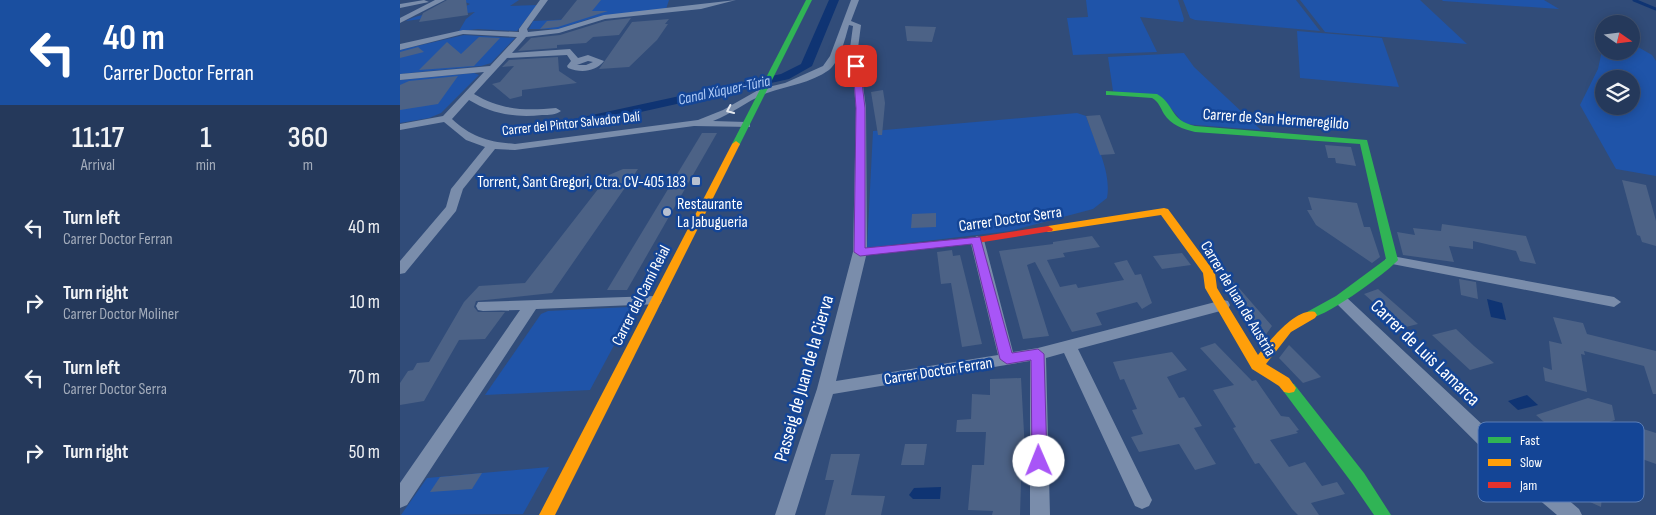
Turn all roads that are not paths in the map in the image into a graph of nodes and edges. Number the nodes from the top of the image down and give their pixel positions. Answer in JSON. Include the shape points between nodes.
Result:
{"nodes":[{"id":1,"x":441,"y":0,"type":"edge"},
{"id":2,"x":544,"y":0,"type":"edge"},
{"id":3,"x":732,"y":0,"type":"edge"},
{"id":4,"x":809,"y":0,"type":"edge"},
{"id":5,"x":855,"y":0,"type":"edge"},
{"id":6,"x":400,"y":6,"type":"edge"},
{"id":7,"x":400,"y":21,"type":"edge"},
{"id":8,"x":847,"y":22,"type":"junction"},
{"id":9,"x":524,"y":35,"type":"junction"},
{"id":10,"x":400,"y":47,"type":"edge"},
{"id":11,"x":505,"y":56,"type":"junction"},
{"id":12,"x":576,"y":62,"type":"dead end"},
{"id":13,"x":491,"y":69,"type":"junction"},
{"id":14,"x":400,"y":77,"type":"edge"},
{"id":15,"x":763,"y":89,"type":"junction"},
{"id":16,"x":1109,"y":94,"type":"dead end"},
{"id":17,"x":468,"y":95,"type":"junction"},
{"id":18,"x":556,"y":111,"type":"dead end"},
{"id":19,"x":446,"y":119,"type":"junction"},
{"id":20,"x":694,"y":124,"type":"junction"},
{"id":21,"x":746,"y":125,"type":"junction"},
{"id":22,"x":400,"y":127,"type":"edge"},
{"id":23,"x":491,"y":146,"type":"junction"},
{"id":24,"x":1164,"y":212,"type":"joint"},
{"id":25,"x":976,"y":240,"type":"junction"},
{"id":26,"x":860,"y":252,"type":"junction"},
{"id":27,"x":1392,"y":260,"type":"junction"},
{"id":28,"x":400,"y":270,"type":"edge"},
{"id":29,"x":1340,"y":299,"type":"junction"},
{"id":30,"x":655,"y":301,"type":"junction"},
{"id":31,"x":1614,"y":302,"type":"dead end"},
{"id":32,"x":532,"y":304,"type":"junction"},
{"id":33,"x":1223,"y":305,"type":"junction"},
{"id":34,"x":483,"y":306,"type":"dead end"},
{"id":35,"x":1069,"y":347,"type":"junction"},
{"id":36,"x":1038,"y":354,"type":"junction"},
{"id":37,"x":1007,"y":359,"type":"junction"},
{"id":38,"x":1257,"y":365,"type":"junction"},
{"id":39,"x":826,"y":389,"type":"junction"},
{"id":40,"x":1478,"y":432,"type":"edge"},
{"id":41,"x":400,"y":499,"type":"edge"},
{"id":42,"x":1142,"y":500,"type":"dead end"},
{"id":43,"x":1556,"y":502,"type":"edge"},
{"id":44,"x":547,"y":515,"type":"edge"},
{"id":45,"x":784,"y":515,"type":"edge"},
{"id":46,"x":1040,"y":515,"type":"edge"},
{"id":47,"x":1384,"y":515,"type":"edge"},
{"id":48,"x":1572,"y":515,"type":"edge"}],
"edges":[{"from":1,"to":6,"type":"street"},
{"from":1,"to":7,"type":"street"},
{"from":2,"to":9,"type":"street","via":[[522,30]]},
{"from":3,"to":9,"type":"street","via":[[701,7],[604,17],[559,31]]},
{"from":4,"to":15,"type":"street","name":"Carrer del Camí Reial"},
{"from":5,"to":8,"type":"street","name":"Carrer del Pintor Salvador Dalí"},
{"from":8,"to":15,"type":"street","name":"Carrer del Pintor Salvador Dalí","via":[[826,68],[794,83]]},
{"from":8,"to":26,"type":"street","name":"Passeig de Juan de la Cierva","via":[[857,25],[854,48],[860,108]]},
{"from":9,"to":10,"type":"street","via":[[463,32]]},
{"from":9,"to":11,"type":"street"},
{"from":11,"to":12,"type":"street","via":[[570,52]]},
{"from":11,"to":13,"type":"street"},
{"from":13,"to":14,"type":"street"},
{"from":13,"to":17,"type":"street"},
{"from":15,"to":20,"type":"street","name":"Carrer del Pintor Salvador Dalí","one_way":true,"via":[[727,112]]},
{"from":15,"to":21,"type":"street","name":"Carrer del Camí Reial"},
{"from":16,"to":27,"type":"street","name":"Carrer de San Hermeregildo","via":[[1154,96],[1182,126],[1195,129],[1364,142]]},
{"from":17,"to":18,"type":"street","via":[[492,109],[517,114]]},
{"from":17,"to":19,"type":"street"},
{"from":19,"to":22,"type":"street"},
{"from":19,"to":23,"type":"street","name":"Carrer del Pintor Salvador Dalí","via":[[473,141]]},
{"from":20,"to":21,"type":"street","name":"Carrer del Pintor Salvador Dalí"},
{"from":20,"to":23,"type":"street","name":"Carrer del Pintor Salvador Dalí","via":[[515,147]]},
{"from":21,"to":30,"type":"street","name":"Carrer del Camí Reial"},
{"from":23,"to":28,"type":"street","via":[[457,189],[452,208]]},
{"from":24,"to":25,"type":"street","name":"Carrer Doctor Serra"},
{"from":24,"to":33,"type":"street","name":"Carrer de Juan de Austria","via":[[1209,273],[1211,288]]},
{"from":25,"to":26,"type":"street","name":"Carrer Doctor Serra"},
{"from":25,"to":37,"type":"street"},
{"from":26,"to":39,"type":"street","name":"Passeig de Juan de la Cierva"},
{"from":27,"to":29,"type":"street"},
{"from":27,"to":31,"type":"street"},
{"from":29,"to":38,"type":"street","via":[[1287,329]]},
{"from":29,"to":40,"type":"street","name":"Carrer de Luis Lamarca"},
{"from":30,"to":32,"type":"street"},
{"from":30,"to":44,"type":"street","name":"Carrer del Camí Reial"},
{"from":32,"to":34,"type":"street"},
{"from":32,"to":41,"type":"street"},
{"from":33,"to":35,"type":"street","name":"Carrer Doctor Ferran"},
{"from":33,"to":38,"type":"street","name":"Carrer de Juan de Austria"},
{"from":35,"to":36,"type":"street","name":"Carrer Doctor Ferran"},
{"from":35,"to":42,"type":"street"},
{"from":36,"to":37,"type":"street","name":"Carrer Doctor Ferran"},
{"from":36,"to":46,"type":"street"},
{"from":37,"to":39,"type":"street","name":"Carrer Doctor Ferran"},
{"from":38,"to":47,"type":"street","name":"Carrer de Juan de Austria","via":[[1284,382]]},
{"from":39,"to":45,"type":"street","name":"Passeig de Juan de la Cierva"},
{"from":43,"to":48,"type":"street","name":"Carrer de Luis Lamarca"}]}
